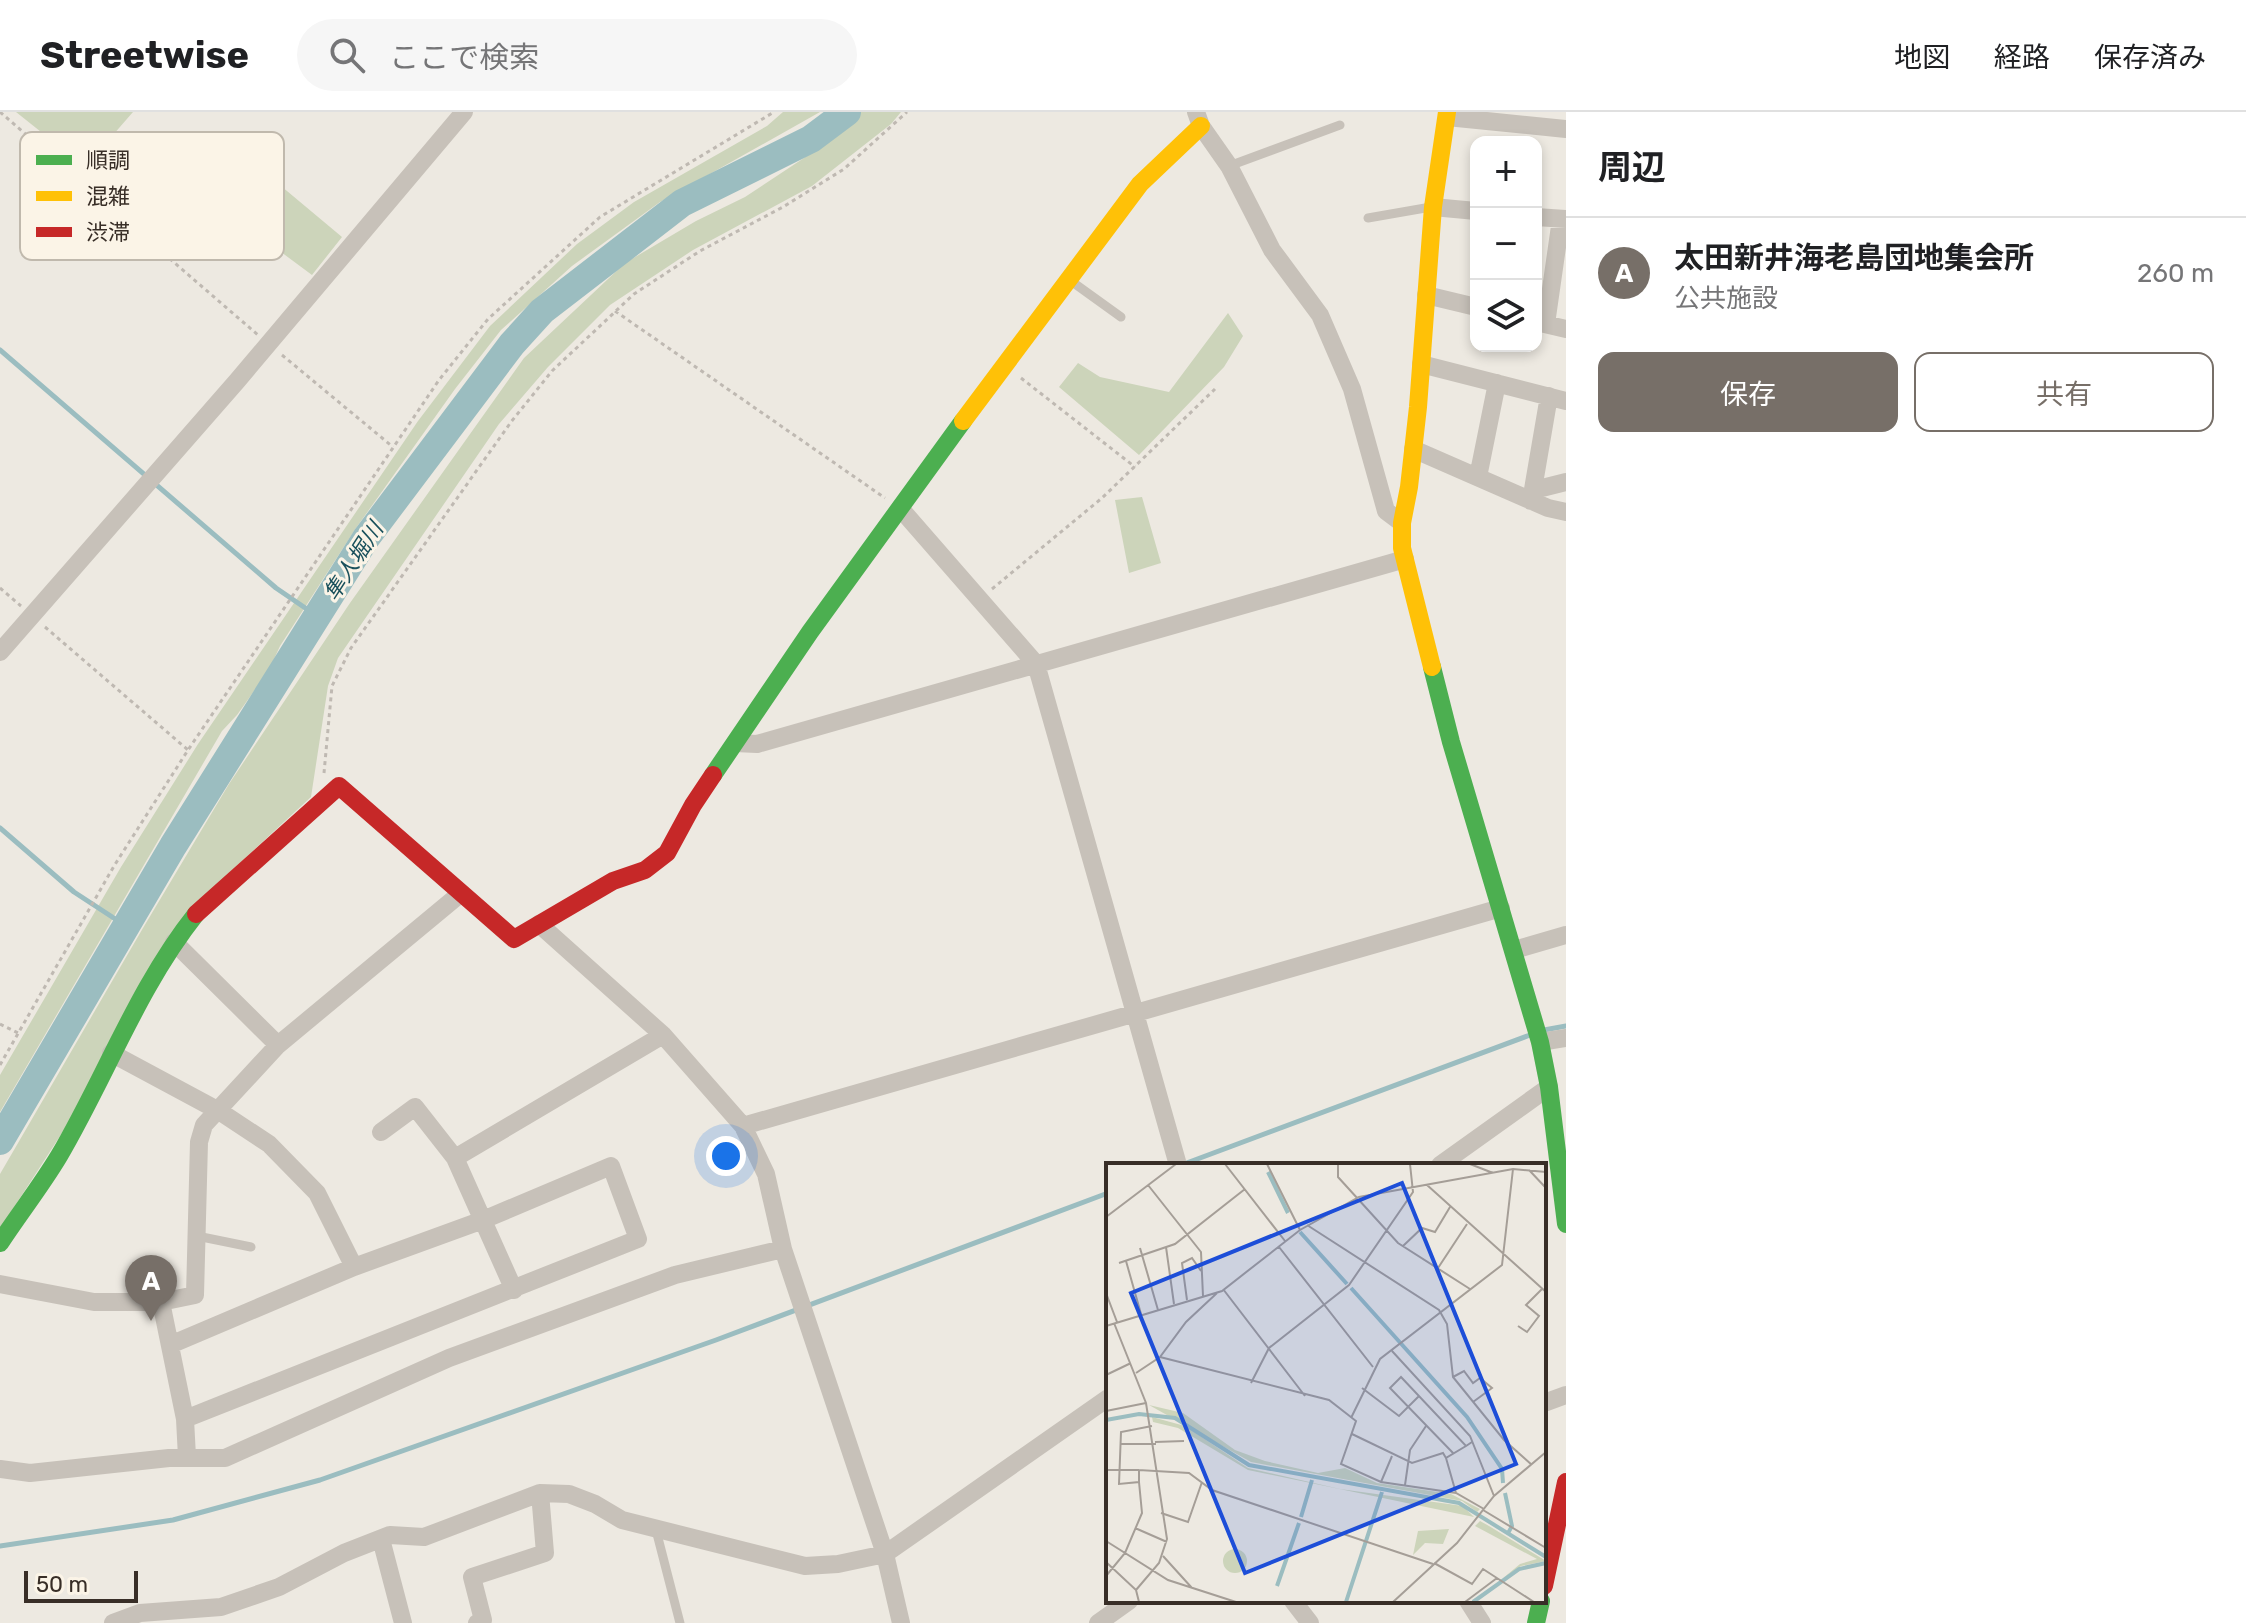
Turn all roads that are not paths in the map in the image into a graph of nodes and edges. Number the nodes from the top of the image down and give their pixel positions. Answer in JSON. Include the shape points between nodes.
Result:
{"nodes":[{"id":1,"x":464,"y":112,"type":"edge"},
{"id":2,"x":1447,"y":115,"type":"edge"},
{"id":3,"x":1198,"y":119,"type":"edge"},
{"id":4,"x":1340,"y":125,"type":"dead end"},
{"id":5,"x":1566,"y":129,"type":"edge"},
{"id":6,"x":1229,"y":166,"type":"junction"},
{"id":7,"x":1433,"y":207,"type":"junction"},
{"id":8,"x":1470,"y":210,"type":"edge"},
{"id":9,"x":1542,"y":217,"type":"edge"},
{"id":10,"x":1368,"y":218,"type":"dead end"},
{"id":11,"x":1563,"y":219,"type":"edge"},
{"id":12,"x":1068,"y":279,"type":"junction"},
{"id":13,"x":1426,"y":295,"type":"junction"},
{"id":14,"x":1470,"y":306,"type":"edge"},
{"id":15,"x":1121,"y":317,"type":"dead end"},
{"id":16,"x":1542,"y":318,"type":"edge"},
{"id":17,"x":1542,"y":323,"type":"edge"},
{"id":18,"x":1566,"y":329,"type":"edge"},
{"id":19,"x":1421,"y":364,"type":"junction"},
{"id":20,"x":1497,"y":383,"type":"junction"},
{"id":21,"x":1558,"y":398,"type":"edge"},
{"id":22,"x":1413,"y":449,"type":"junction"},
{"id":23,"x":1478,"y":477,"type":"junction"},
{"id":24,"x":1566,"y":482,"type":"edge"},
{"id":25,"x":1532,"y":495,"type":"junction"},
{"id":26,"x":900,"y":508,"type":"junction"},
{"id":27,"x":1566,"y":512,"type":"edge"},
{"id":28,"x":1402,"y":523,"type":"junction"},
{"id":29,"x":1405,"y":559,"type":"junction"},
{"id":30,"x":0,"y":652,"type":"edge"},
{"id":31,"x":1036,"y":664,"type":"junction"},
{"id":32,"x":735,"y":743,"type":"junction"},
{"id":33,"x":460,"y":894,"type":"junction"},
{"id":34,"x":1501,"y":908,"type":"junction"},
{"id":35,"x":539,"y":924,"type":"junction"},
{"id":36,"x":1566,"y":935,"type":"edge"},
{"id":37,"x":174,"y":942,"type":"junction"},
{"id":38,"x":1514,"y":950,"type":"junction"},
{"id":39,"x":1137,"y":1013,"type":"junction"},
{"id":40,"x":663,"y":1035,"type":"junction"},
{"id":41,"x":1566,"y":1038,"type":"edge"},
{"id":42,"x":1540,"y":1042,"type":"junction"},
{"id":43,"x":278,"y":1045,"type":"junction"},
{"id":44,"x":111,"y":1053,"type":"junction"},
{"id":45,"x":1549,"y":1087,"type":"junction"},
{"id":46,"x":219,"y":1111,"type":"junction"},
{"id":47,"x":743,"y":1126,"type":"junction"},
{"id":48,"x":381,"y":1132,"type":"dead end"},
{"id":49,"x":455,"y":1158,"type":"junction"},
{"id":50,"x":1177,"y":1163,"type":"edge"},
{"id":51,"x":1443,"y":1163,"type":"edge"},
{"id":52,"x":483,"y":1220,"type":"junction"},
{"id":53,"x":1566,"y":1224,"type":"edge"},
{"id":54,"x":197,"y":1236,"type":"junction"},
{"id":55,"x":0,"y":1243,"type":"edge"},
{"id":56,"x":251,"y":1247,"type":"dead end"},
{"id":57,"x":783,"y":1249,"type":"junction"},
{"id":58,"x":354,"y":1267,"type":"junction"},
{"id":59,"x":0,"y":1284,"type":"edge"},
{"id":60,"x":514,"y":1290,"type":"junction"},
{"id":61,"x":161,"y":1302,"type":"junction"},
{"id":62,"x":170,"y":1345,"type":"junction"},
{"id":63,"x":1566,"y":1395,"type":"edge"},
{"id":64,"x":1106,"y":1399,"type":"edge"},
{"id":65,"x":1546,"y":1402,"type":"edge"},
{"id":66,"x":185,"y":1419,"type":"junction"},
{"id":67,"x":187,"y":1457,"type":"junction"},
{"id":68,"x":0,"y":1469,"type":"edge"},
{"id":69,"x":1566,"y":1482,"type":"edge"},
{"id":70,"x":540,"y":1493,"type":"junction"},
{"id":71,"x":1562,"y":1526,"type":"edge"},
{"id":72,"x":655,"y":1528,"type":"junction"},
{"id":73,"x":381,"y":1539,"type":"junction"},
{"id":74,"x":885,"y":1554,"type":"junction"},
{"id":75,"x":1546,"y":1579,"type":"edge"},
{"id":76,"x":1126,"y":1603,"type":"edge"},
{"id":77,"x":1295,"y":1603,"type":"edge"},
{"id":78,"x":1469,"y":1603,"type":"edge"},
{"id":79,"x":1541,"y":1603,"type":"edge"},
{"id":80,"x":113,"y":1623,"type":"edge"},
{"id":81,"x":403,"y":1623,"type":"edge"},
{"id":82,"x":477,"y":1623,"type":"edge"},
{"id":83,"x":680,"y":1623,"type":"edge"},
{"id":84,"x":901,"y":1623,"type":"edge"},
{"id":85,"x":1098,"y":1623,"type":"edge"},
{"id":86,"x":1310,"y":1623,"type":"edge"},
{"id":87,"x":1482,"y":1623,"type":"edge"},
{"id":88,"x":1536,"y":1623,"type":"edge"}],
"edges":[{"from":1,"to":30,"type":"street"},
{"from":2,"to":5,"type":"street"},
{"from":2,"to":7,"type":"street"},
{"from":3,"to":6,"type":"street"},
{"from":3,"to":12,"type":"street","via":[[1140,184]]},
{"from":4,"to":6,"type":"lane"},
{"from":6,"to":28,"type":"street","via":[[1272,250],[1320,315],[1352,389],[1386,511]]},
{"from":7,"to":8,"type":"street"},
{"from":7,"to":10,"type":"lane"},
{"from":7,"to":13,"type":"street"},
{"from":9,"to":11,"type":"street"},
{"from":11,"to":16,"type":"street"},
{"from":12,"to":15,"type":"lane"},
{"from":12,"to":26,"type":"street"},
{"from":13,"to":14,"type":"street"},
{"from":13,"to":19,"type":"street"},
{"from":17,"to":18,"type":"street"},
{"from":19,"to":20,"type":"street"},
{"from":19,"to":22,"type":"street"},
{"from":20,"to":21,"type":"street"},
{"from":20,"to":23,"type":"street"},
{"from":21,"to":25,"type":"street"},
{"from":22,"to":23,"type":"street"},
{"from":22,"to":28,"type":"street"},
{"from":23,"to":25,"type":"street"},
{"from":24,"to":25,"type":"street"},
{"from":25,"to":27,"type":"street"},
{"from":26,"to":31,"type":"street"},
{"from":26,"to":32,"type":"street"},
{"from":28,"to":29,"type":"street"},
{"from":29,"to":31,"type":"street"},
{"from":29,"to":34,"type":"street","via":[[1451,742]]},
{"from":31,"to":32,"type":"street","via":[[757,744]]},
{"from":31,"to":39,"type":"street"},
{"from":32,"to":35,"type":"street","via":[[667,853],[645,870],[613,881]]},
{"from":33,"to":35,"type":"street","via":[[514,939]]},
{"from":33,"to":37,"type":"street","via":[[339,786],[203,906]]},
{"from":33,"to":43,"type":"street"},
{"from":34,"to":38,"type":"street"},
{"from":34,"to":39,"type":"street"},
{"from":35,"to":40,"type":"street"},
{"from":36,"to":38,"type":"street"},
{"from":37,"to":43,"type":"street"},
{"from":37,"to":44,"type":"street"},
{"from":38,"to":42,"type":"street"},
{"from":39,"to":47,"type":"street"},
{"from":39,"to":50,"type":"street"},
{"from":40,"to":47,"type":"street"},
{"from":40,"to":49,"type":"street"},
{"from":41,"to":42,"type":"street"},
{"from":42,"to":45,"type":"street"},
{"from":43,"to":46,"type":"street"},
{"from":44,"to":46,"type":"street"},
{"from":44,"to":55,"type":"street","via":[[59,1155]]},
{"from":45,"to":51,"type":"street"},
{"from":45,"to":53,"type":"street"},
{"from":46,"to":54,"type":"street","via":[[204,1125],[199,1142]]},
{"from":46,"to":58,"type":"street","via":[[269,1144],[317,1193]]},
{"from":47,"to":57,"type":"street","via":[[766,1174]]},
{"from":48,"to":49,"type":"street","via":[[415,1107]]},
{"from":49,"to":52,"type":"street"},
{"from":52,"to":58,"type":"street"},
{"from":52,"to":60,"type":"street"},
{"from":52,"to":60,"type":"street","via":[[611,1166],[638,1239]]},
{"from":54,"to":56,"type":"lane"},
{"from":54,"to":61,"type":"street","via":[[195,1295]]},
{"from":57,"to":67,"type":"street","via":[[675,1275],[449,1358],[225,1458]]},
{"from":57,"to":74,"type":"street"},
{"from":58,"to":62,"type":"street"},
{"from":59,"to":61,"type":"street","via":[[94,1302]]},
{"from":60,"to":66,"type":"street"},
{"from":61,"to":62,"type":"street"},
{"from":62,"to":66,"type":"street"},
{"from":63,"to":65,"type":"street"},
{"from":64,"to":74,"type":"street"},
{"from":66,"to":67,"type":"street"},
{"from":67,"to":68,"type":"street","via":[[30,1473]]},
{"from":69,"to":71,"type":"street"},
{"from":70,"to":72,"type":"street","via":[[569,1494],[622,1520]]},
{"from":70,"to":73,"type":"street","via":[[424,1537]]},
{"from":70,"to":82,"type":"street","via":[[545,1553],[472,1577],[483,1620]]},
{"from":71,"to":75,"type":"street"},
{"from":72,"to":74,"type":"street","via":[[805,1566]]},
{"from":72,"to":83,"type":"lane"},
{"from":73,"to":80,"type":"street","via":[[279,1587],[221,1607],[140,1613]]},
{"from":73,"to":81,"type":"street"},
{"from":74,"to":84,"type":"street"},
{"from":76,"to":85,"type":"street"},
{"from":77,"to":86,"type":"street"},
{"from":78,"to":87,"type":"street"},
{"from":79,"to":88,"type":"street"}]}
